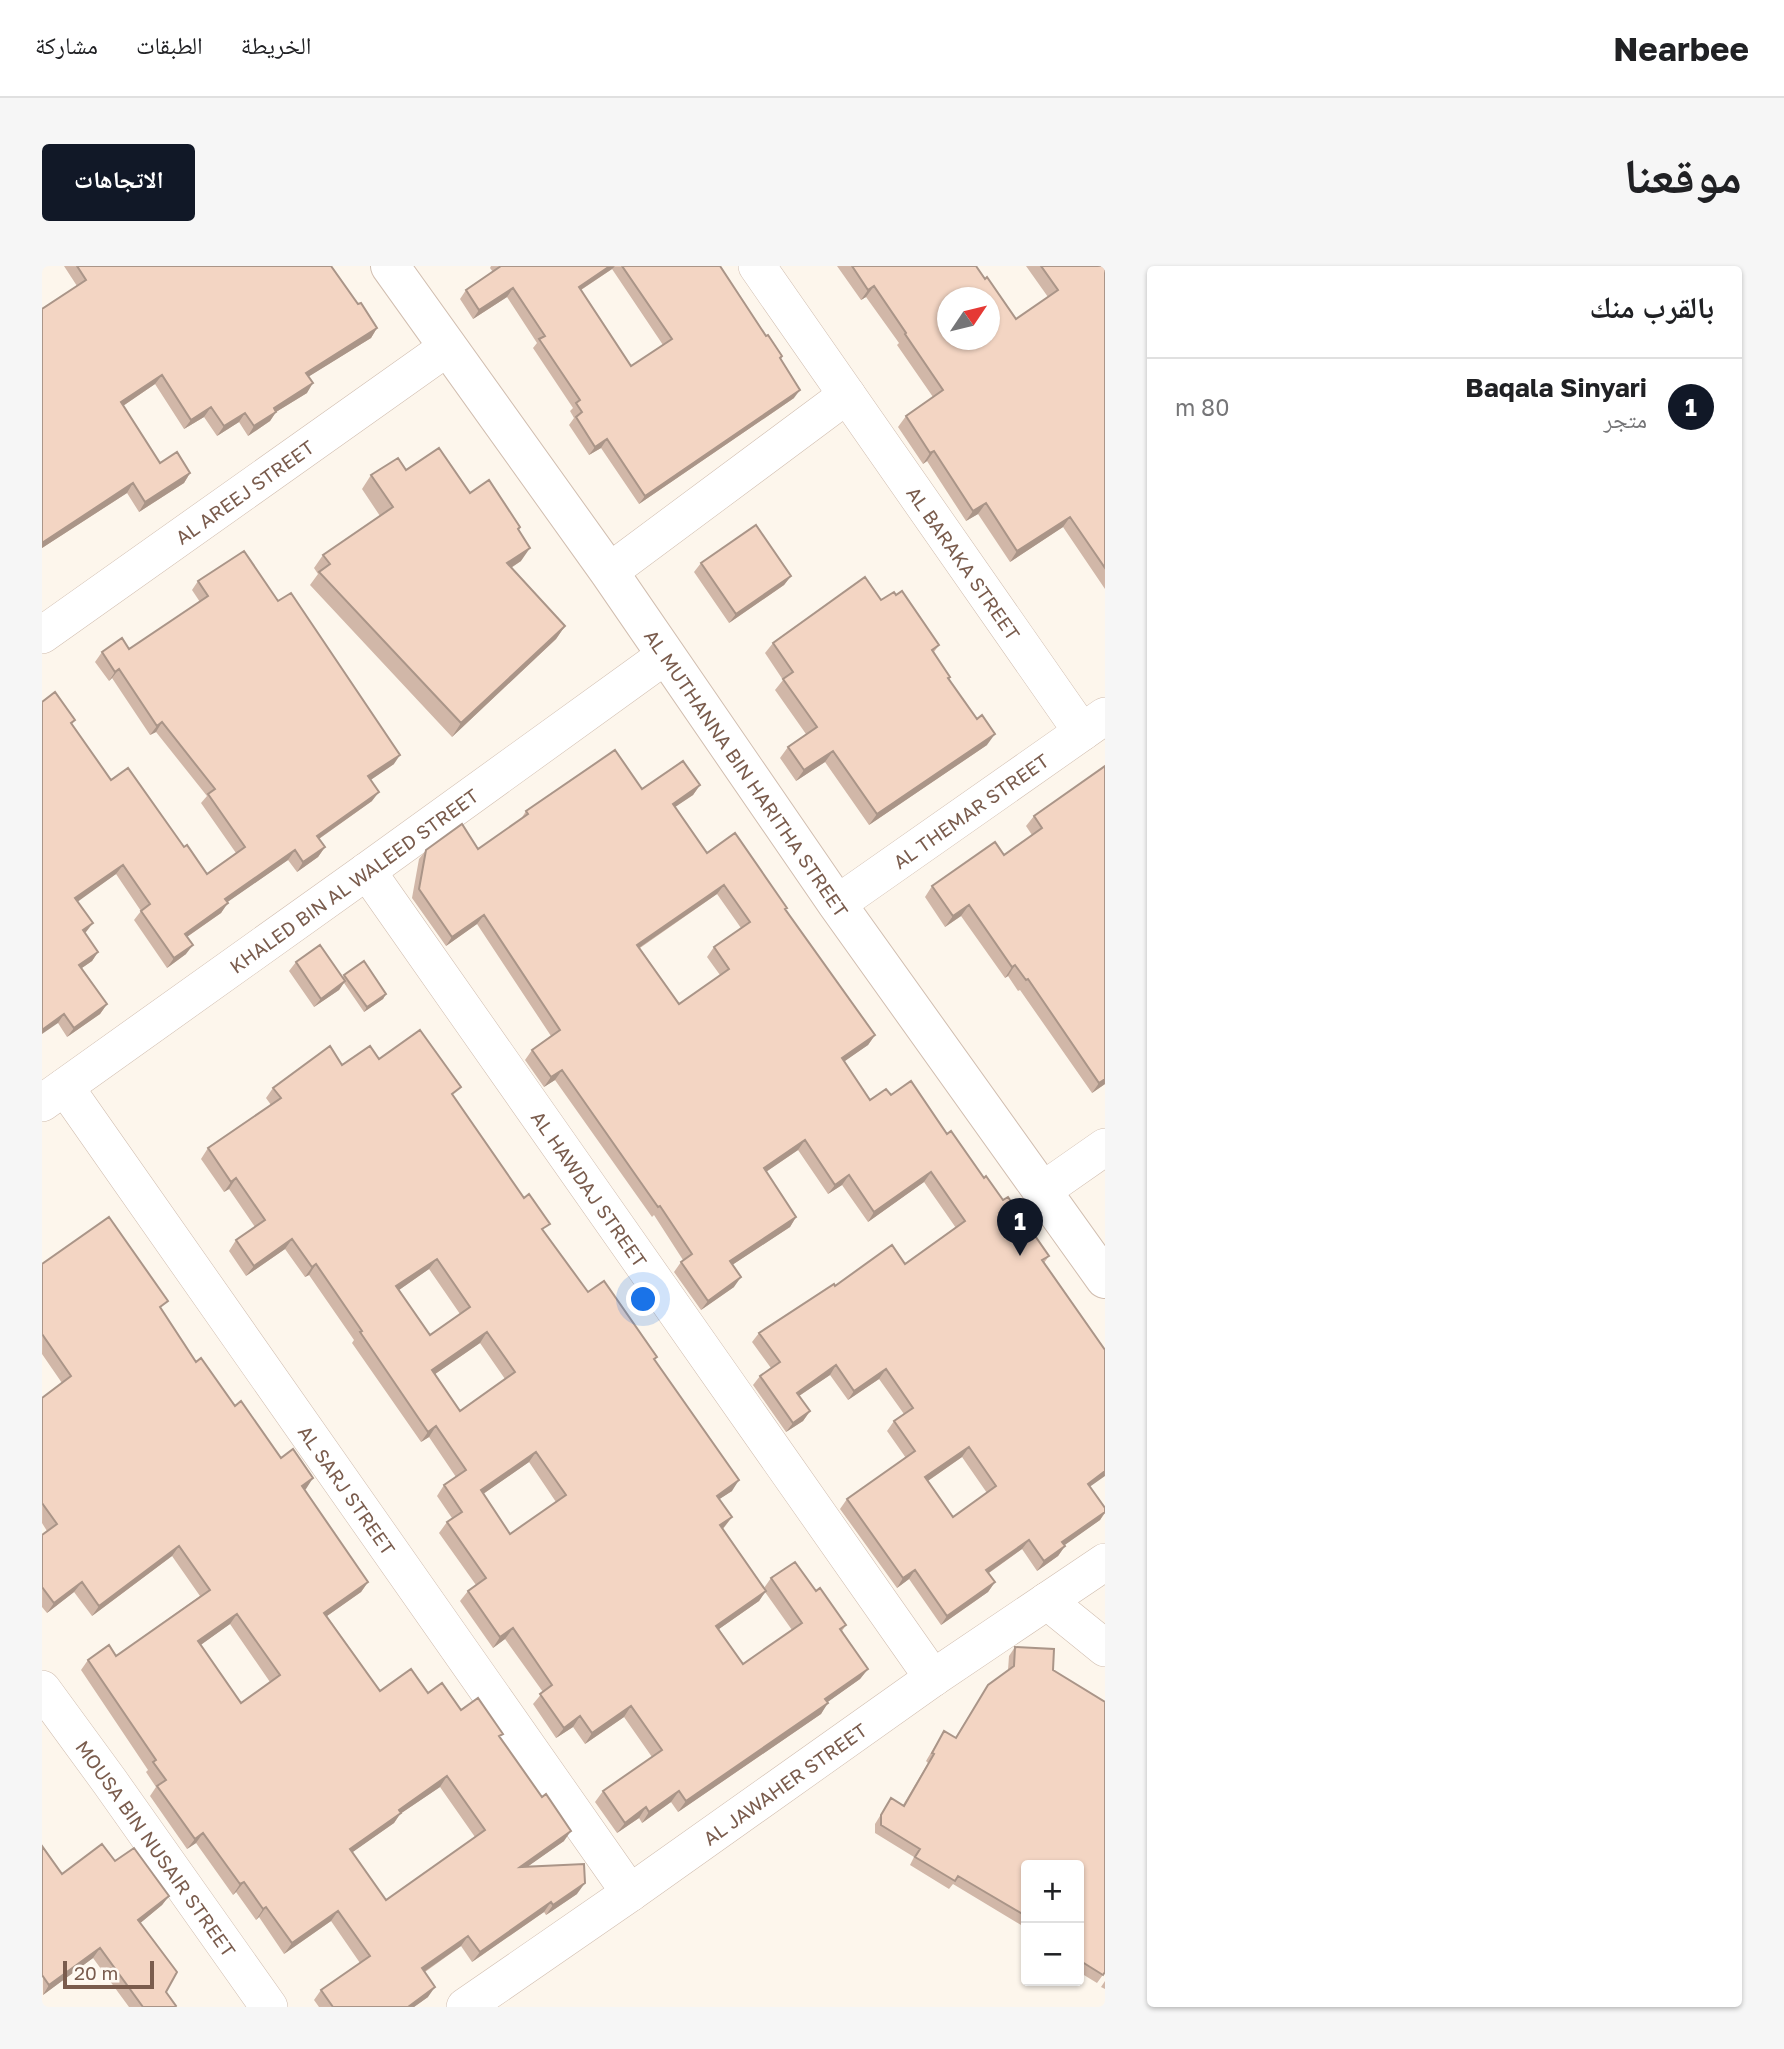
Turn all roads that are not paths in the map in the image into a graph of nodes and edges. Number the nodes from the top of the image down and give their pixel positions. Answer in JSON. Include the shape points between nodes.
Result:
{"nodes":[{"id":1,"x":390,"y":266,"type":"edge"},
{"id":2,"x":757,"y":266,"type":"edge"},
{"id":3,"x":447,"y":347,"type":"junction"},
{"id":4,"x":847,"y":395,"type":"junction"},
{"id":5,"x":609,"y":572,"type":"junction"},
{"id":6,"x":42,"y":635,"type":"edge"},
{"id":7,"x":666,"y":655,"type":"junction"},
{"id":8,"x":1093,"y":724,"type":"edge"},
{"id":9,"x":368,"y":871,"type":"junction"},
{"id":10,"x":837,"y":904,"type":"junction"},
{"id":11,"x":54,"y":1095,"type":"edge"},
{"id":12,"x":1105,"y":1147,"type":"edge"},
{"id":13,"x":1042,"y":1191,"type":"junction"},
{"id":14,"x":1105,"y":1279,"type":"edge"},
{"id":15,"x":1105,"y":1562,"type":"edge"},
{"id":16,"x":1047,"y":1601,"type":"junction"},
{"id":17,"x":1105,"y":1648,"type":"edge"},
{"id":18,"x":933,"y":1678,"type":"junction"},
{"id":19,"x":42,"y":1689,"type":"edge"},
{"id":20,"x":630,"y":1894,"type":"junction"},
{"id":21,"x":262,"y":2005,"type":"edge"},
{"id":22,"x":466,"y":2007,"type":"edge"}],
"edges":[{"from":1,"to":3,"type":"street","name":"AL MUTHANNA BIN HARITHA STREET"},
{"from":2,"to":4,"type":"street","name":"AL BARAKA STREET"},
{"from":3,"to":5,"type":"street","name":"AL MUTHANNA BIN HARITHA STREET"},
{"from":3,"to":6,"type":"street","name":"AL AREEJ STREET"},
{"from":4,"to":5,"type":"street"},
{"from":4,"to":8,"type":"street","name":"AL BARAKA STREET"},
{"from":5,"to":7,"type":"street","name":"AL MUTHANNA BIN HARITHA STREET"},
{"from":7,"to":9,"type":"street","name":"KHALED BIN AL WALEED STREET"},
{"from":7,"to":10,"type":"street","name":"AL MUTHANNA BIN HARITHA STREET"},
{"from":8,"to":10,"type":"street","name":"AL THEMAR STREET"},
{"from":9,"to":11,"type":"street","name":"KHALED BIN AL WALEED STREET"},
{"from":9,"to":18,"type":"street","name":"AL HAWDAJ STREET"},
{"from":10,"to":13,"type":"street","name":"AL MUTHANNA BIN HARITHA STREET"},
{"from":11,"to":20,"type":"street","name":"AL SARJ STREET"},
{"from":12,"to":13,"type":"street"},
{"from":13,"to":14,"type":"street","name":"AL MUTHANNA BIN HARITHA STREET"},
{"from":15,"to":16,"type":"street","name":"AL JAWAHER STREET"},
{"from":16,"to":17,"type":"street"},
{"from":16,"to":18,"type":"street","name":"AL JAWAHER STREET"},
{"from":18,"to":20,"type":"street","name":"AL JAWAHER STREET"},
{"from":19,"to":21,"type":"street","name":"MOUSA BIN NUSAIR STREET"},
{"from":20,"to":22,"type":"street","name":"AL JAWAHER STREET"}]}
